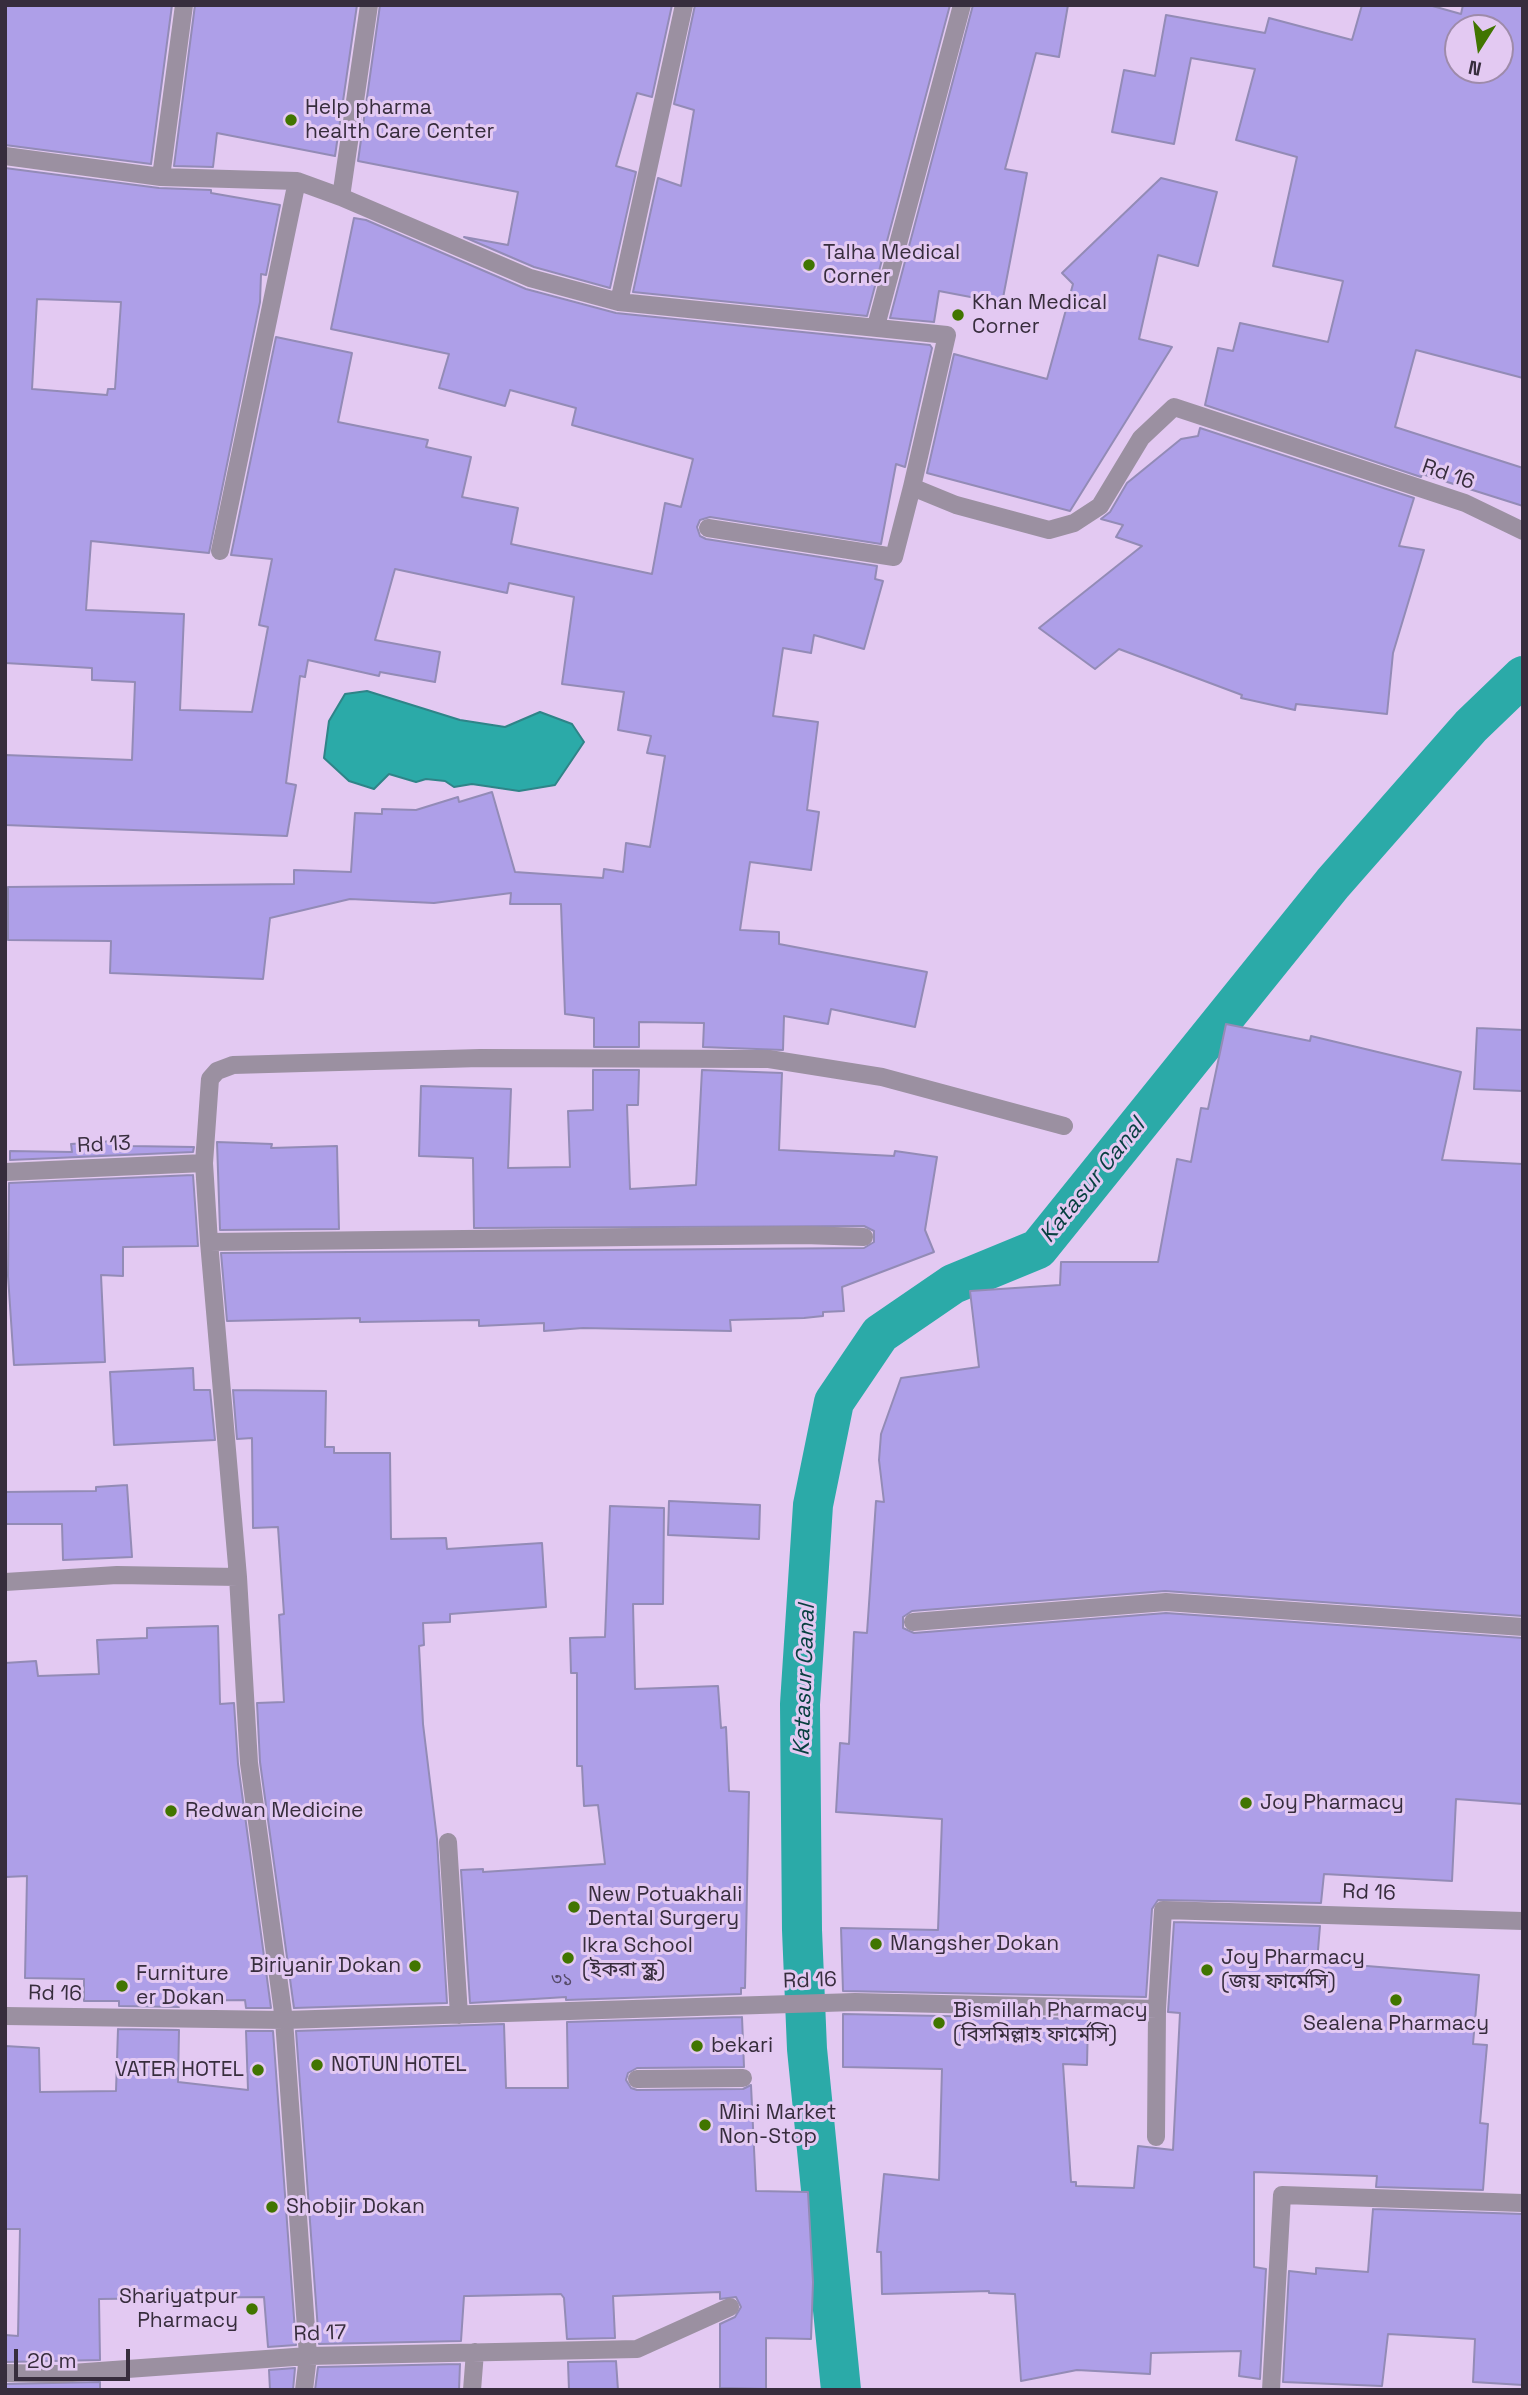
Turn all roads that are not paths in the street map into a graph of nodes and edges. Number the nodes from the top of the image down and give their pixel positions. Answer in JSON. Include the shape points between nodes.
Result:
{"nodes":[{"id":1,"x":184,"y":5,"type":"edge"},
{"id":2,"x":369,"y":5,"type":"edge"},
{"id":3,"x":684,"y":5,"type":"edge"},
{"id":4,"x":962,"y":5,"type":"edge"},
{"id":5,"x":5,"y":156,"type":"edge"},
{"id":6,"x":161,"y":177,"type":"junction"},
{"id":7,"x":297,"y":181,"type":"junction"},
{"id":8,"x":341,"y":197,"type":"junction"},
{"id":9,"x":619,"y":303,"type":"junction"},
{"id":10,"x":876,"y":326,"type":"junction"},
{"id":11,"x":912,"y":487,"type":"junction"},
{"id":12,"x":708,"y":528,"type":"dead end"},
{"id":13,"x":1523,"y":531,"type":"edge"},
{"id":14,"x":220,"y":551,"type":"dead end"},
{"id":15,"x":1063,"y":1126,"type":"dead end"},
{"id":16,"x":204,"y":1163,"type":"junction"},
{"id":17,"x":5,"y":1172,"type":"edge"},
{"id":18,"x":864,"y":1237,"type":"dead end"},
{"id":19,"x":209,"y":1242,"type":"junction"},
{"id":20,"x":238,"y":1577,"type":"junction"},
{"id":21,"x":5,"y":1581,"type":"edge"},
{"id":22,"x":913,"y":1622,"type":"dead end"},
{"id":23,"x":1523,"y":1627,"type":"edge"},
{"id":24,"x":448,"y":1842,"type":"dead end"},
{"id":25,"x":1523,"y":1921,"type":"edge"},
{"id":26,"x":1157,"y":2009,"type":"junction"},
{"id":27,"x":460,"y":2015,"type":"junction"},
{"id":28,"x":5,"y":2016,"type":"edge"},
{"id":29,"x":284,"y":2020,"type":"junction"},
{"id":30,"x":743,"y":2078,"type":"dead end"},
{"id":31,"x":637,"y":2079,"type":"dead end"},
{"id":32,"x":1156,"y":2137,"type":"dead end"},
{"id":33,"x":1523,"y":2203,"type":"edge"},
{"id":34,"x":730,"y":2307,"type":"dead end"},
{"id":35,"x":475,"y":2352,"type":"junction"},
{"id":36,"x":308,"y":2356,"type":"junction"},
{"id":37,"x":5,"y":2373,"type":"edge"},
{"id":38,"x":303,"y":2390,"type":"edge"},
{"id":39,"x":472,"y":2390,"type":"edge"},
{"id":40,"x":1271,"y":2390,"type":"edge"}],
"edges":[{"from":1,"to":6,"type":"street"},
{"from":2,"to":8,"type":"street"},
{"from":3,"to":9,"type":"street"},
{"from":4,"to":10,"type":"street"},
{"from":5,"to":6,"type":"street"},
{"from":6,"to":7,"type":"street"},
{"from":7,"to":8,"type":"street"},
{"from":7,"to":14,"type":"street"},
{"from":8,"to":9,"type":"street","via":[[530,278]]},
{"from":9,"to":10,"type":"street"},
{"from":10,"to":11,"type":"street","via":[[947,335]]},
{"from":11,"to":12,"type":"street","via":[[894,557]]},
{"from":11,"to":13,"type":"street","name":"Rd 16","via":[[956,505],[1049,530],[1074,523],[1100,506],[1141,438],[1174,407],[1465,503]]},
{"from":15,"to":16,"type":"street","via":[[882,1077],[769,1059],[518,1058],[233,1065],[210,1079]]},
{"from":16,"to":17,"type":"street","name":"Rd 13"},
{"from":16,"to":19,"type":"street"},
{"from":18,"to":19,"type":"street"},
{"from":19,"to":20,"type":"street"},
{"from":20,"to":21,"type":"street","via":[[117,1575]]},
{"from":20,"to":29,"type":"street","via":[[249,1763]]},
{"from":22,"to":23,"type":"street","via":[[1166,1602]]},
{"from":24,"to":27,"type":"street"},
{"from":25,"to":26,"type":"street","name":"Rd 16","via":[[1163,1910]]},
{"from":26,"to":27,"type":"street","name":"Rd 16","via":[[855,2002]]},
{"from":26,"to":32,"type":"street"},
{"from":27,"to":29,"type":"street","name":"Rd 16"},
{"from":28,"to":29,"type":"street","name":"Rd 16"},
{"from":29,"to":36,"type":"street"},
{"from":30,"to":31,"type":"street"},
{"from":33,"to":40,"type":"street","via":[[1282,2195]]},
{"from":34,"to":35,"type":"street","name":"Rd 17","via":[[637,2349]]},
{"from":35,"to":36,"type":"street","name":"Rd 17"},
{"from":35,"to":39,"type":"street"},
{"from":36,"to":37,"type":"street","name":"Rd 17","via":[[58,2374]]},
{"from":36,"to":38,"type":"street"}]}
